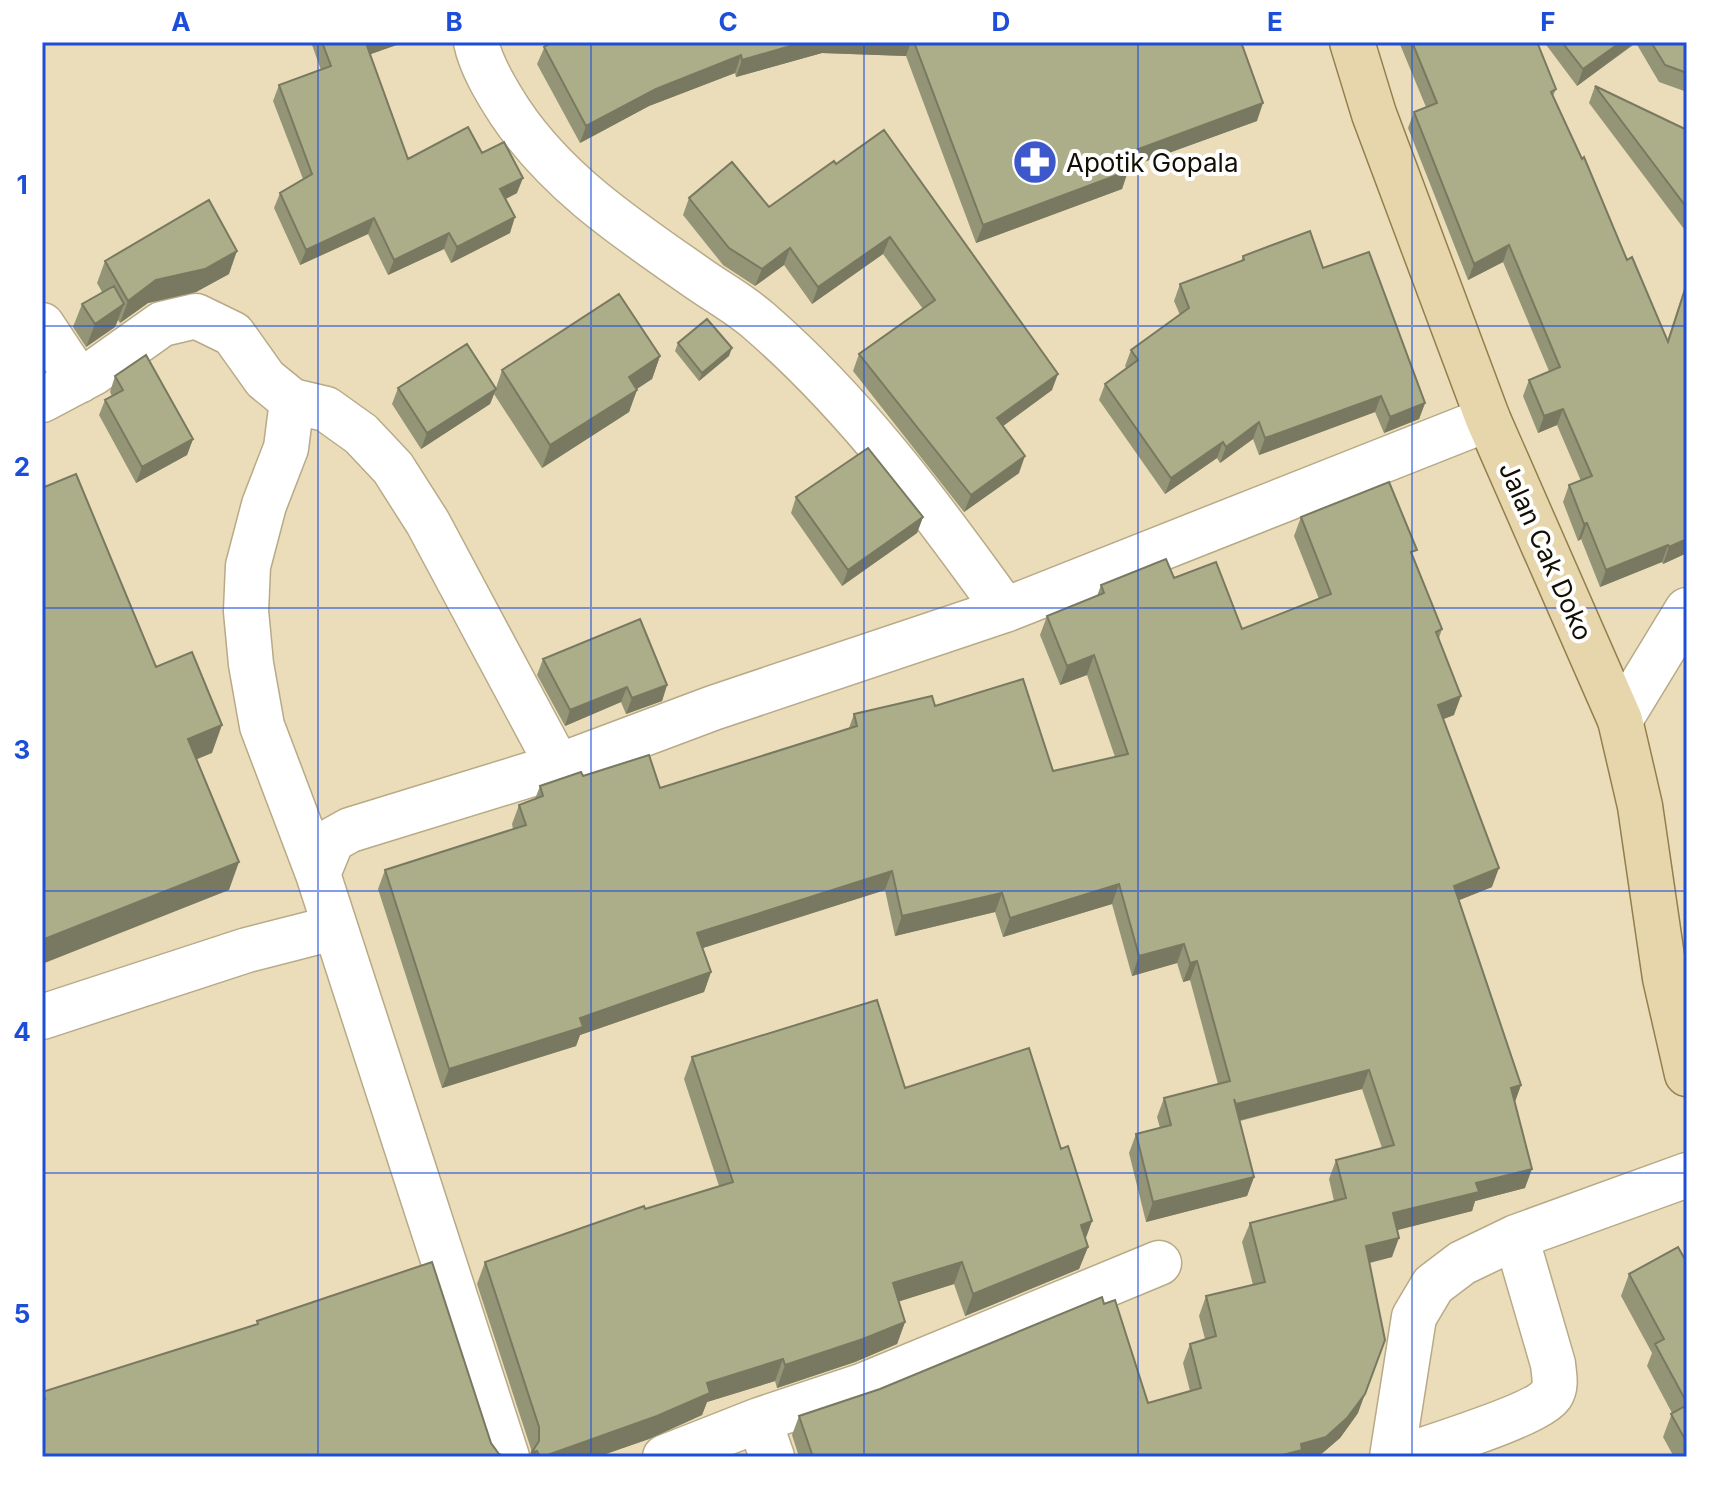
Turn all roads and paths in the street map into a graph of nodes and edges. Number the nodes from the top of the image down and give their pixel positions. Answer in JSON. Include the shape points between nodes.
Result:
{"nodes":[{"id":1,"x":476,"y":42,"type":"edge"},
{"id":2,"x":1352,"y":42,"type":"edge"},
{"id":3,"x":42,"y":325,"type":"edge"},
{"id":4,"x":60,"y":390,"type":"edge"},
{"id":5,"x":292,"y":401,"type":"junction"},
{"id":6,"x":1488,"y":419,"type":"junction"},
{"id":7,"x":1005,"y":610,"type":"junction"},
{"id":8,"x":1687,"y":610,"type":"edge"},
{"id":9,"x":1620,"y":720,"type":"junction"},
{"id":10,"x":558,"y":766,"type":"junction"},
{"id":11,"x":318,"y":874,"type":"junction"},
{"id":12,"x":333,"y":928,"type":"junction"},
{"id":13,"x":42,"y":1017,"type":"edge"},
{"id":14,"x":1687,"y":1074,"type":"edge"},
{"id":15,"x":1687,"y":1175,"type":"edge"},
{"id":16,"x":1516,"y":1237,"type":"junction"},
{"id":17,"x":1159,"y":1263,"type":"dead end"},
{"id":18,"x":766,"y":1439,"type":"edge"},
{"id":19,"x":507,"y":1457,"type":"edge"},
{"id":20,"x":665,"y":1457,"type":"edge"},
{"id":21,"x":1392,"y":1457,"type":"edge"},
{"id":22,"x":1402,"y":1457,"type":"edge"}],
"edges":[{"from":1,"to":7,"type":"street","via":[[499,96],[530,142],[576,189],[757,319],[837,396],[923,497]]},
{"from":2,"to":6,"type":"main road","name":"Jalan Cak Doko"},
{"from":3,"to":4,"type":"street"},
{"from":4,"to":5,"type":"street","via":[[162,324],[196,316],[233,334],[265,379]]},
{"from":5,"to":10,"type":"street","via":[[326,409],[361,434],[393,468]]},
{"from":5,"to":11,"type":"street","via":[[286,448],[248,566],[246,611],[262,726]]},
{"from":6,"to":7,"type":"street"},
{"from":6,"to":9,"type":"main road","name":"Jalan Cak Doko"},
{"from":7,"to":10,"type":"street"},
{"from":8,"to":9,"type":"street"},
{"from":9,"to":14,"type":"main road","name":"Jalan Cak Doko"},
{"from":10,"to":11,"type":"street","via":[[350,830],[332,840]]},
{"from":11,"to":12,"type":"street"},
{"from":12,"to":13,"type":"street","via":[[247,950]]},
{"from":12,"to":19,"type":"street"},
{"from":15,"to":16,"type":"street"},
{"from":16,"to":21,"type":"street","via":[[1462,1263],[1433,1285],[1420,1303]]},
{"from":16,"to":22,"type":"street","via":[[1555,1386],[1528,1411]]},
{"from":17,"to":18,"type":"street","via":[[864,1385]]},
{"from":18,"to":20,"type":"street"}]}
